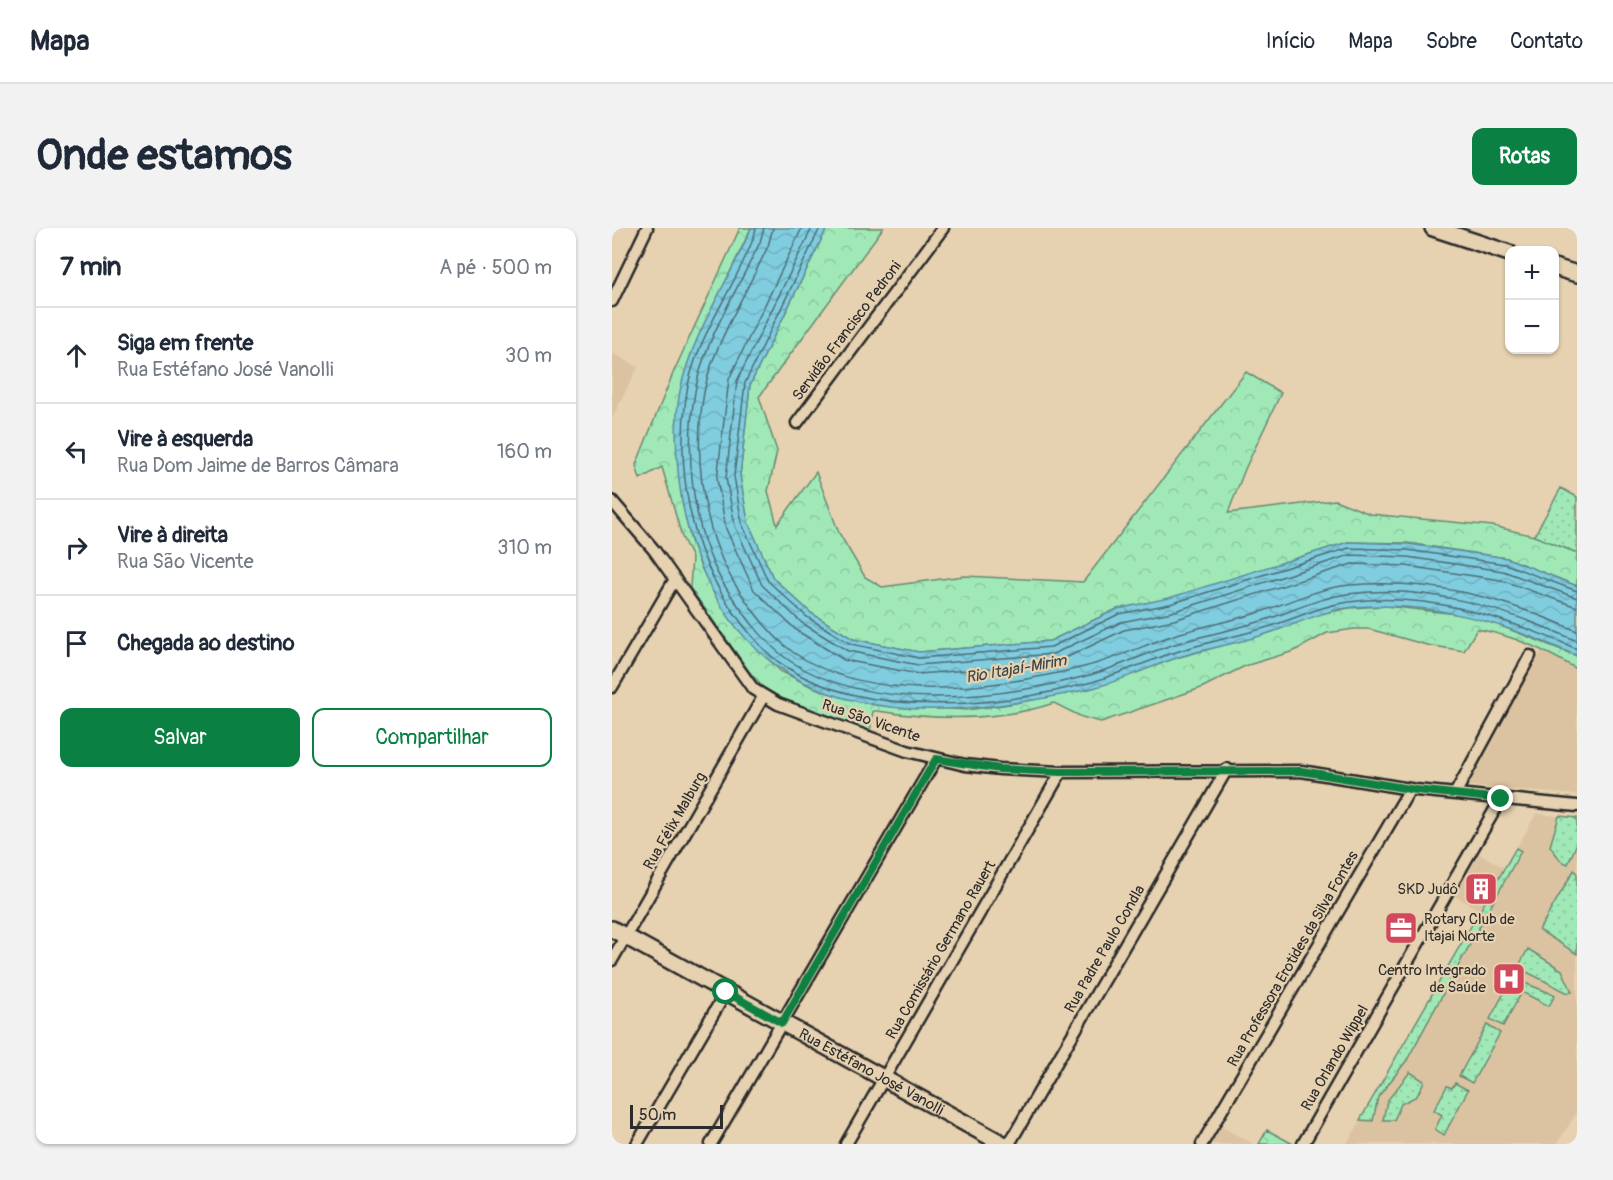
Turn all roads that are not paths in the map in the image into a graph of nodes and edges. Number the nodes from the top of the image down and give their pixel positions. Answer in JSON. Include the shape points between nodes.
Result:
{"nodes":[{"id":1,"x":647,"y":228,"type":"edge"},
{"id":2,"x":943,"y":228,"type":"edge"},
{"id":3,"x":1433,"y":228,"type":"edge"},
{"id":4,"x":1505,"y":252,"type":"edge"},
{"id":5,"x":1559,"y":269,"type":"edge"},
{"id":6,"x":1577,"y":274,"type":"edge"},
{"id":7,"x":612,"y":302,"type":"edge"},
{"id":8,"x":797,"y":423,"type":"dead end"},
{"id":9,"x":612,"y":501,"type":"edge"},
{"id":10,"x":675,"y":579,"type":"junction"},
{"id":11,"x":1530,"y":656,"type":"dead end"},
{"id":12,"x":612,"y":687,"type":"edge"},
{"id":13,"x":763,"y":697,"type":"junction"},
{"id":14,"x":936,"y":759,"type":"junction"},
{"id":15,"x":1227,"y":769,"type":"junction"},
{"id":16,"x":1061,"y":772,"type":"junction"},
{"id":17,"x":1410,"y":789,"type":"junction"},
{"id":18,"x":1455,"y":794,"type":"junction"},
{"id":19,"x":1501,"y":799,"type":"junction"},
{"id":20,"x":1577,"y":806,"type":"edge"},
{"id":21,"x":619,"y":933,"type":"edge"},
{"id":22,"x":612,"y":960,"type":"edge"},
{"id":23,"x":726,"y":992,"type":"junction"},
{"id":24,"x":782,"y":1023,"type":"junction"},
{"id":25,"x":884,"y":1078,"type":"junction"},
{"id":26,"x":637,"y":1144,"type":"edge"},
{"id":27,"x":711,"y":1144,"type":"edge"},
{"id":28,"x":846,"y":1144,"type":"edge"},
{"id":29,"x":1003,"y":1144,"type":"edge"},
{"id":30,"x":1009,"y":1144,"type":"edge"},
{"id":31,"x":1202,"y":1144,"type":"edge"},
{"id":32,"x":1303,"y":1144,"type":"edge"}],
"edges":[{"from":1,"to":7,"type":"street"},
{"from":2,"to":8,"type":"street","name":"Servidão Francisco Pedroni"},
{"from":3,"to":4,"type":"main road"},
{"from":5,"to":6,"type":"main road"},
{"from":9,"to":10,"type":"street","name":"Rua São Vicente"},
{"from":10,"to":12,"type":"street"},
{"from":10,"to":13,"type":"street","name":"Rua São Vicente","via":[[744,677]]},
{"from":11,"to":18,"type":"street"},
{"from":13,"to":14,"type":"street","name":"Rua São Vicente"},
{"from":13,"to":21,"type":"street","name":"Rua Félix Malburg"},
{"from":14,"to":16,"type":"street","name":"Rua São Vicente","via":[[1000,769]]},
{"from":14,"to":24,"type":"street"},
{"from":15,"to":16,"type":"street","name":"Rua São Vicente"},
{"from":15,"to":17,"type":"street","name":"Rua São Vicente","via":[[1301,771]]},
{"from":15,"to":30,"type":"street","name":"Rua Padre Paulo Condla"},
{"from":16,"to":25,"type":"street","name":"Rua Comissário Germano Rauert"},
{"from":17,"to":18,"type":"street","name":"Rua São Vicente"},
{"from":17,"to":31,"type":"street","name":"Rua Professora Erotides da Silva Fontes"},
{"from":18,"to":19,"type":"street","name":"Rua São Vicente"},
{"from":19,"to":20,"type":"street","name":"Rua São Vicente"},
{"from":19,"to":32,"type":"street","name":"Rua Orlando Wippel"},
{"from":21,"to":22,"type":"street","name":"Rua Félix Malburg"},
{"from":21,"to":23,"type":"main road","name":"Rua Estéfano José Vanolli"},
{"from":23,"to":24,"type":"main road","name":"Rua Estéfano José Vanolli"},
{"from":23,"to":26,"type":"street"},
{"from":24,"to":25,"type":"main road","name":"Rua Estéfano José Vanolli"},
{"from":24,"to":27,"type":"street"},
{"from":25,"to":28,"type":"street","name":"Rua Comissário Germano Rauert"},
{"from":25,"to":29,"type":"main road","name":"Rua Estéfano José Vanolli"}]}
